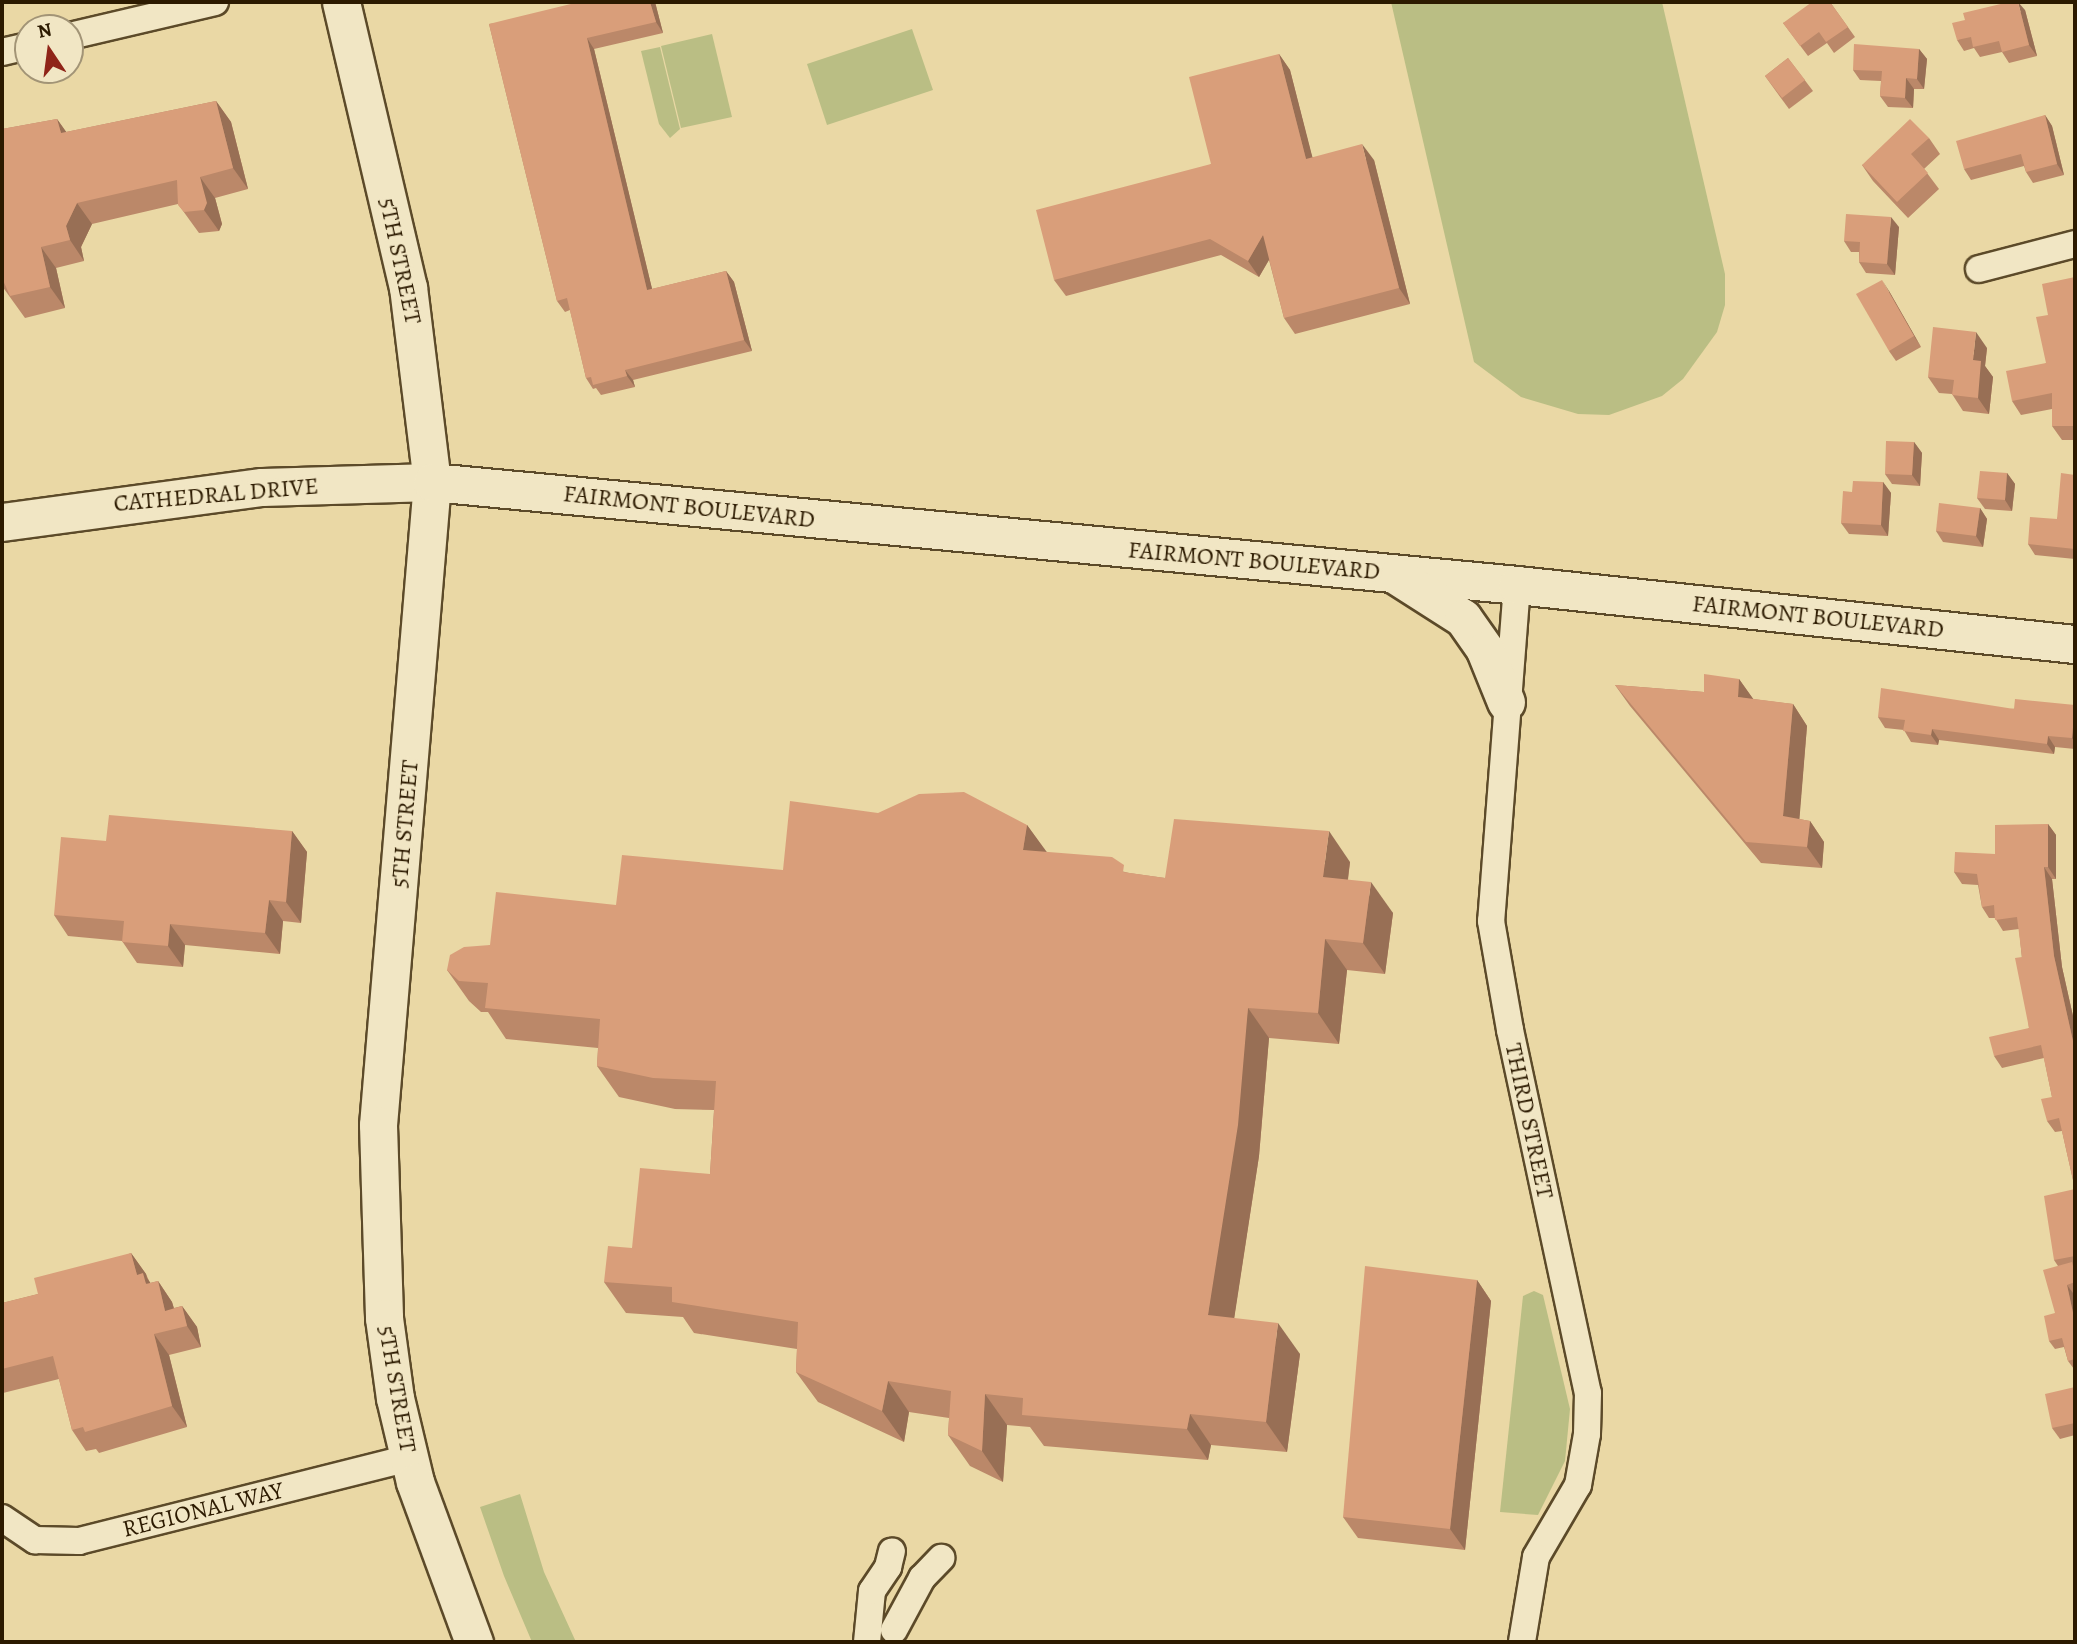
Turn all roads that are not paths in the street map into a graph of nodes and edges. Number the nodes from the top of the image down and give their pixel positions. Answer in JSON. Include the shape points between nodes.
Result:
{"nodes":[{"id":1,"x":215,"y":2,"type":"edge"},
{"id":2,"x":341,"y":2,"type":"edge"},
{"id":3,"x":84,"y":33,"type":"edge"},
{"id":4,"x":2075,"y":244,"type":"edge"},
{"id":5,"x":1979,"y":269,"type":"dead end"},
{"id":6,"x":432,"y":482,"type":"junction"},
{"id":7,"x":2,"y":522,"type":"edge"},
{"id":8,"x":1393,"y":573,"type":"junction"},
{"id":9,"x":1517,"y":585,"type":"junction"},
{"id":10,"x":2075,"y":644,"type":"edge"},
{"id":11,"x":1507,"y":702,"type":"junction"},
{"id":12,"x":409,"y":1458,"type":"junction"},
{"id":13,"x":2,"y":1518,"type":"edge"},
{"id":14,"x":941,"y":1558,"type":"dead end"},
{"id":15,"x":893,"y":1636,"type":"edge"},
{"id":16,"x":474,"y":1642,"type":"edge"},
{"id":17,"x":867,"y":1642,"type":"edge"},
{"id":18,"x":1522,"y":1642,"type":"edge"}],
"edges":[{"from":1,"to":3,"type":"street"},
{"from":2,"to":6,"type":"main road","name":"5TH STREET","via":[[408,287]]},
{"from":4,"to":5,"type":"street"},
{"from":6,"to":7,"type":"main road","name":"CATHEDRAL DRIVE","via":[[234,489]]},
{"from":6,"to":8,"type":"main road","name":"FAIRMONT BOULEVARD"},
{"from":6,"to":12,"type":"main road","name":"5TH STREET","via":[[378,1125],[384,1318]]},
{"from":8,"to":9,"type":"main road","name":"FAIRMONT BOULEVARD"},
{"from":8,"to":11,"type":"main road","via":[[1463,618],[1485,650]]},
{"from":9,"to":10,"type":"main road","name":"FAIRMONT BOULEVARD"},
{"from":9,"to":11,"type":"street","name":"THIRD STREET"},
{"from":11,"to":18,"type":"street","name":"THIRD STREET","via":[[1491,921],[1588,1393],[1578,1485],[1536,1557]]},
{"from":12,"to":13,"type":"street","name":"REGIONAL WAY","via":[[79,1541],[35,1540]]},
{"from":12,"to":16,"type":"main road","name":"5TH STREET","via":[[430,1530]]},
{"from":14,"to":15,"type":"street","via":[[922,1578]]},
{"from":15,"to":17,"type":"street","via":[[897,1595],[890,1559],[872,1591]]}]}
